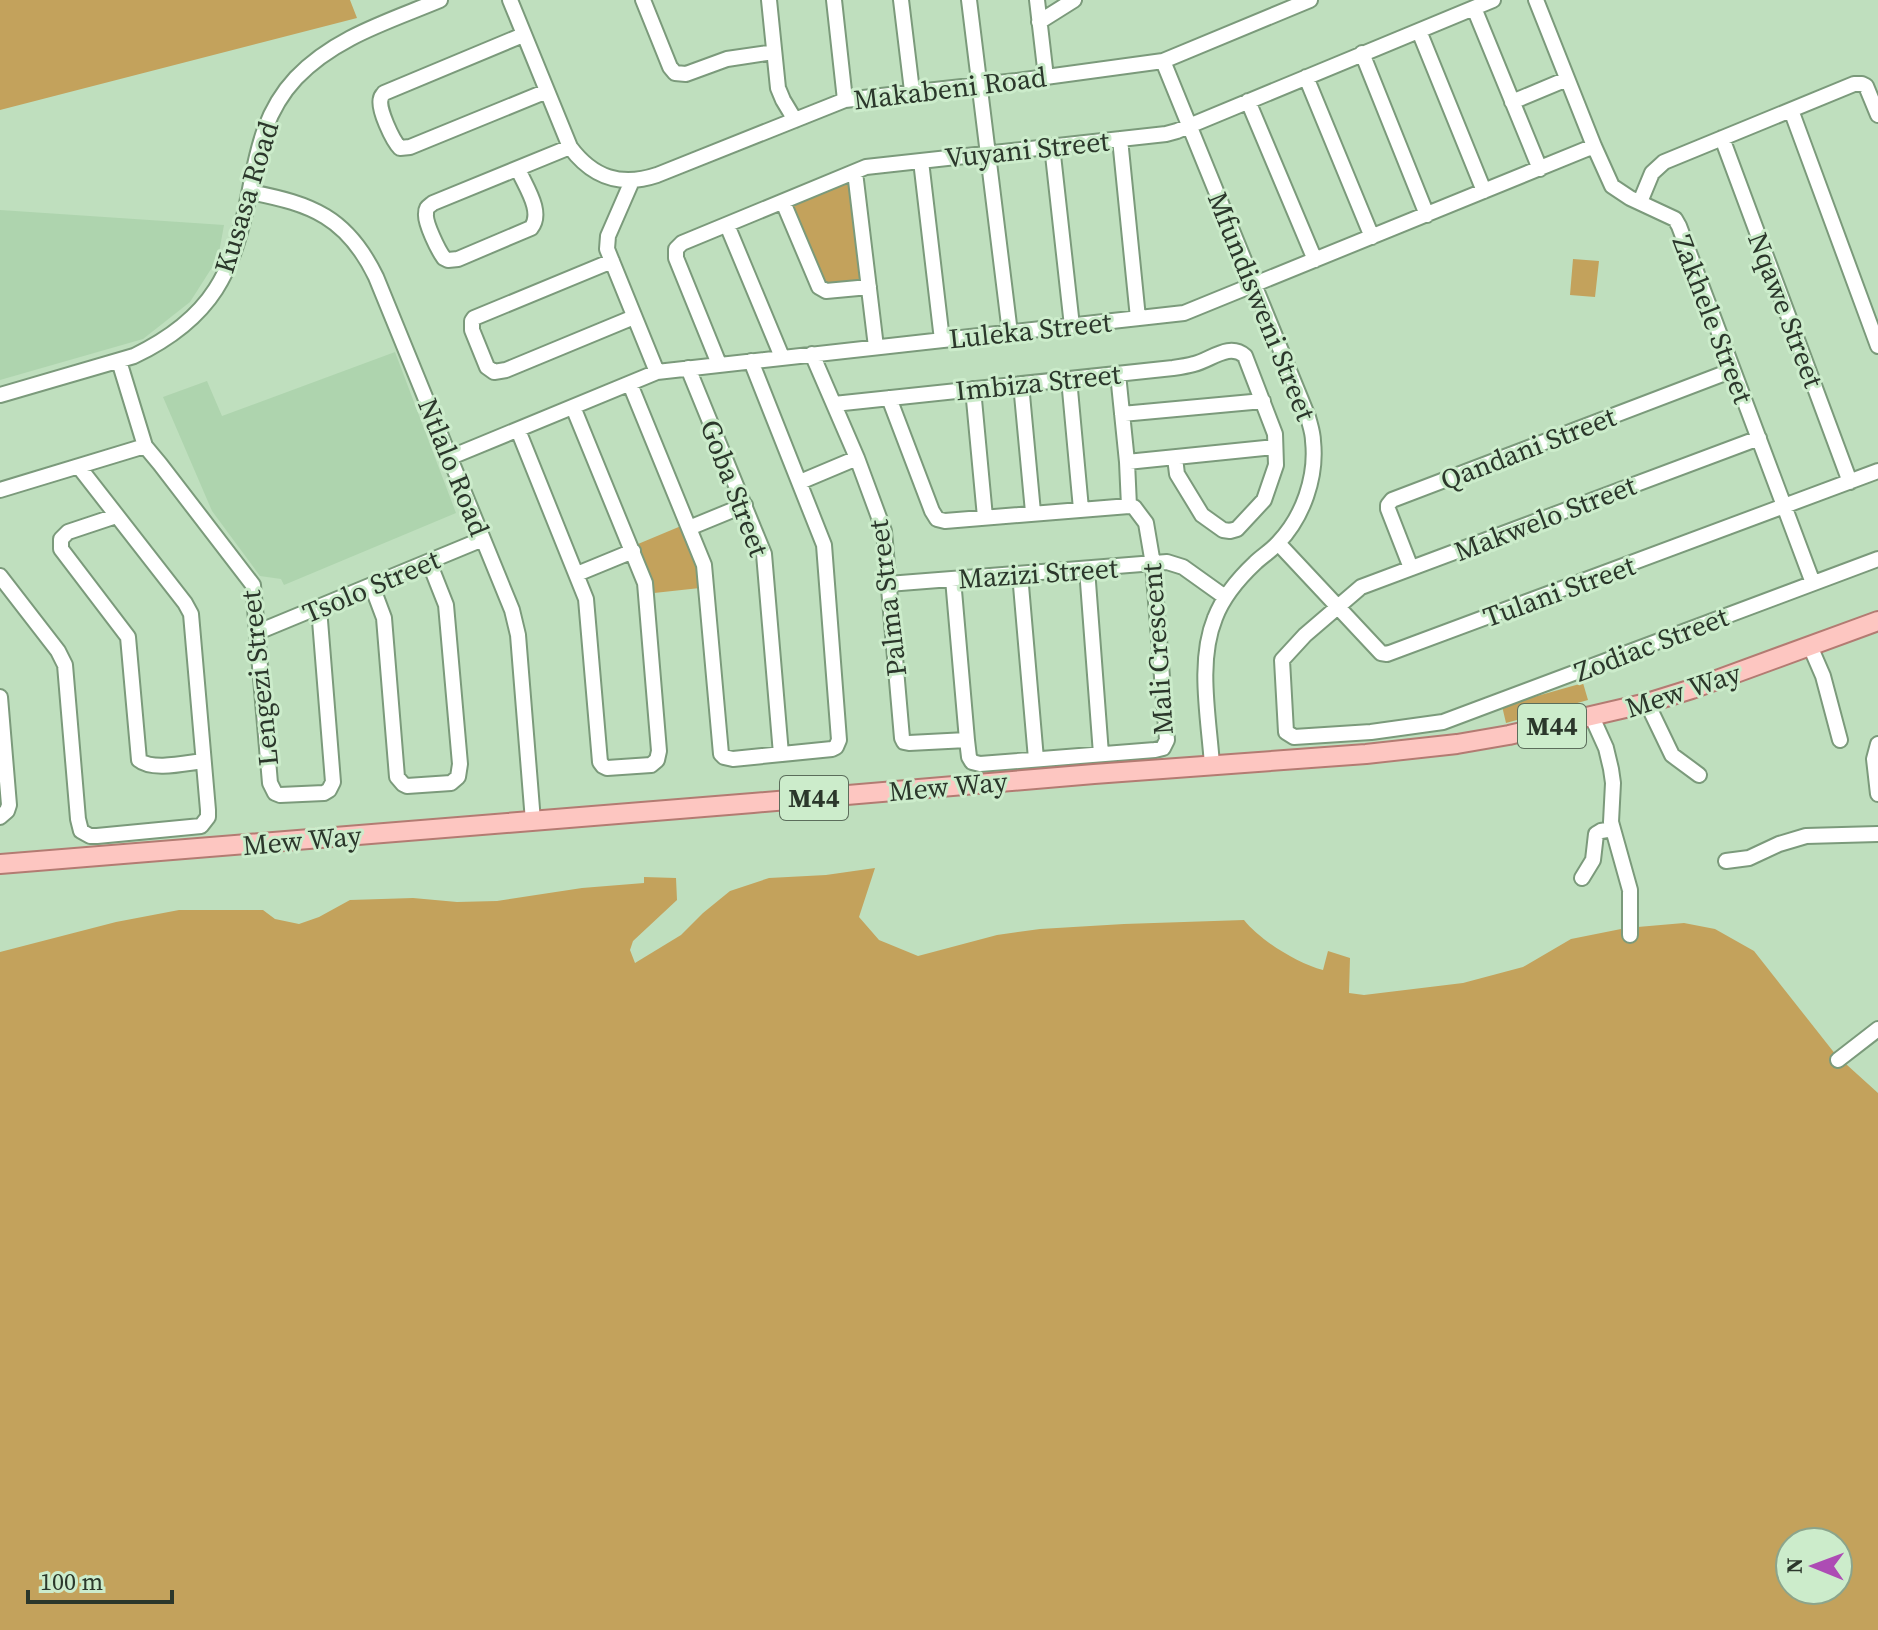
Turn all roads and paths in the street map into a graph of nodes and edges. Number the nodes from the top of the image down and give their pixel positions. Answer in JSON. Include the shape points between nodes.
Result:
{"nodes":[{"id":1,"x":440,"y":0,"type":"edge"},
{"id":2,"x":510,"y":0,"type":"edge"},
{"id":3,"x":643,"y":0,"type":"edge"},
{"id":4,"x":769,"y":0,"type":"edge"},
{"id":5,"x":834,"y":0,"type":"edge"},
{"id":6,"x":901,"y":0,"type":"edge"},
{"id":7,"x":969,"y":0,"type":"edge"},
{"id":8,"x":1037,"y":0,"type":"edge"},
{"id":9,"x":1074,"y":0,"type":"edge"},
{"id":10,"x":1310,"y":0,"type":"edge"},
{"id":11,"x":1493,"y":0,"type":"edge"},
{"id":12,"x":1536,"y":0,"type":"edge"},
{"id":13,"x":1474,"y":8,"type":"junction"},
{"id":14,"x":1039,"y":22,"type":"junction"},
{"id":15,"x":1419,"y":31,"type":"junction"},
{"id":16,"x":523,"y":35,"type":"junction"},
{"id":17,"x":774,"y":52,"type":"junction"},
{"id":18,"x":1362,"y":53,"type":"junction"},
{"id":19,"x":1163,"y":61,"type":"junction"},
{"id":20,"x":1046,"y":77,"type":"junction"},
{"id":21,"x":1306,"y":77,"type":"junction"},
{"id":22,"x":1567,"y":79,"type":"junction"},
{"id":23,"x":978,"y":85,"type":"junction"},
{"id":24,"x":547,"y":91,"type":"junction"},
{"id":25,"x":912,"y":91,"type":"junction"},
{"id":26,"x":845,"y":100,"type":"junction"},
{"id":27,"x":1248,"y":101,"type":"junction"},
{"id":28,"x":1512,"y":102,"type":"junction"},
{"id":29,"x":1791,"y":110,"type":"junction"},
{"id":30,"x":1878,"y":115,"type":"edge"},
{"id":31,"x":795,"y":120,"type":"junction"},
{"id":32,"x":1189,"y":125,"type":"junction"},
{"id":33,"x":1722,"y":138,"type":"junction"},
{"id":34,"x":1120,"y":139,"type":"junction"},
{"id":35,"x":1052,"y":146,"type":"junction"},
{"id":36,"x":1594,"y":146,"type":"junction"},
{"id":37,"x":570,"y":147,"type":"junction"},
{"id":38,"x":987,"y":153,"type":"junction"},
{"id":39,"x":921,"y":161,"type":"junction"},
{"id":40,"x":518,"y":169,"type":"junction"},
{"id":41,"x":1540,"y":169,"type":"junction"},
{"id":42,"x":855,"y":172,"type":"junction"},
{"id":43,"x":632,"y":181,"type":"junction"},
{"id":44,"x":1484,"y":191,"type":"junction"},
{"id":45,"x":250,"y":192,"type":"junction"},
{"id":46,"x":783,"y":202,"type":"junction"},
{"id":47,"x":1640,"y":202,"type":"junction"},
{"id":48,"x":1427,"y":215,"type":"junction"},
{"id":49,"x":727,"y":225,"type":"junction"},
{"id":50,"x":1372,"y":237,"type":"junction"},
{"id":51,"x":1315,"y":260,"type":"junction"},
{"id":52,"x":612,"y":261,"type":"junction"},
{"id":53,"x":1255,"y":285,"type":"junction"},
{"id":54,"x":869,"y":287,"type":"junction"},
{"id":55,"x":634,"y":317,"type":"junction"},
{"id":56,"x":1138,"y":318,"type":"junction"},
{"id":57,"x":1072,"y":326,"type":"junction"},
{"id":58,"x":1010,"y":333,"type":"junction"},
{"id":59,"x":942,"y":340,"type":"junction"},
{"id":60,"x":1878,"y":346,"type":"edge"},
{"id":61,"x":876,"y":347,"type":"junction"},
{"id":62,"x":812,"y":354,"type":"junction"},
{"id":63,"x":782,"y":357,"type":"junction"},
{"id":64,"x":119,"y":361,"type":"junction"},
{"id":65,"x":751,"y":361,"type":"junction"},
{"id":66,"x":719,"y":364,"type":"junction"},
{"id":67,"x":688,"y":368,"type":"junction"},
{"id":68,"x":1733,"y":370,"type":"junction"},
{"id":69,"x":657,"y":372,"type":"junction"},
{"id":70,"x":1118,"y":374,"type":"junction"},
{"id":71,"x":1069,"y":379,"type":"junction"},
{"id":72,"x":630,"y":384,"type":"junction"},
{"id":73,"x":1021,"y":384,"type":"junction"},
{"id":74,"x":973,"y":389,"type":"junction"},
{"id":75,"x":0,"y":395,"type":"edge"},
{"id":76,"x":889,"y":398,"type":"junction"},
{"id":77,"x":1263,"y":401,"type":"junction"},
{"id":78,"x":834,"y":404,"type":"junction"},
{"id":79,"x":573,"y":407,"type":"junction"},
{"id":80,"x":1122,"y":414,"type":"junction"},
{"id":81,"x":518,"y":430,"type":"junction"},
{"id":82,"x":1759,"y":438,"type":"junction"},
{"id":83,"x":145,"y":446,"type":"junction"},
{"id":84,"x":1275,"y":447,"type":"junction"},
{"id":85,"x":451,"y":457,"type":"junction"},
{"id":86,"x":857,"y":458,"type":"junction"},
{"id":87,"x":1175,"y":458,"type":"junction"},
{"id":88,"x":1127,"y":462,"type":"junction"},
{"id":89,"x":79,"y":467,"type":"junction"},
{"id":90,"x":1878,"y":471,"type":"edge"},
{"id":91,"x":800,"y":482,"type":"junction"},
{"id":92,"x":1850,"y":482,"type":"junction"},
{"id":93,"x":0,"y":490,"type":"edge"},
{"id":94,"x":745,"y":505,"type":"junction"},
{"id":95,"x":1129,"y":506,"type":"junction"},
{"id":96,"x":1785,"y":507,"type":"junction"},
{"id":97,"x":1081,"y":509,"type":"junction"},
{"id":98,"x":1033,"y":512,"type":"junction"},
{"id":99,"x":116,"y":516,"type":"junction"},
{"id":100,"x":985,"y":517,"type":"junction"},
{"id":101,"x":689,"y":528,"type":"junction"},
{"id":102,"x":483,"y":539,"type":"junction"},
{"id":103,"x":1278,"y":543,"type":"junction"},
{"id":104,"x":633,"y":551,"type":"junction"},
{"id":105,"x":1878,"y":559,"type":"edge"},
{"id":106,"x":429,"y":562,"type":"junction"},
{"id":107,"x":1153,"y":564,"type":"junction"},
{"id":108,"x":1411,"y":568,"type":"junction"},
{"id":109,"x":1087,"y":569,"type":"junction"},
{"id":110,"x":577,"y":574,"type":"junction"},
{"id":111,"x":1020,"y":574,"type":"junction"},
{"id":112,"x":0,"y":576,"type":"edge"},
{"id":113,"x":953,"y":579,"type":"junction"},
{"id":114,"x":1813,"y":583,"type":"junction"},
{"id":115,"x":888,"y":584,"type":"junction"},
{"id":116,"x":372,"y":586,"type":"junction"},
{"id":117,"x":1225,"y":597,"type":"junction"},
{"id":118,"x":319,"y":608,"type":"junction"},
{"id":119,"x":1337,"y":608,"type":"junction"},
{"id":120,"x":1878,"y":621,"type":"edge"},
{"id":121,"x":258,"y":632,"type":"junction"},
{"id":122,"x":1810,"y":646,"type":"junction"},
{"id":123,"x":0,"y":697,"type":"edge"},
{"id":124,"x":1647,"y":703,"type":"junction"},
{"id":125,"x":1592,"y":717,"type":"junction"},
{"id":126,"x":967,"y":740,"type":"junction"},
{"id":127,"x":1840,"y":740,"type":"dead end"},
{"id":128,"x":1878,"y":744,"type":"edge"},
{"id":129,"x":781,"y":754,"type":"junction"},
{"id":130,"x":1101,"y":754,"type":"junction"},
{"id":131,"x":1036,"y":759,"type":"junction"},
{"id":132,"x":203,"y":761,"type":"junction"},
{"id":133,"x":1212,"y":765,"type":"junction"},
{"id":134,"x":1699,"y":775,"type":"dead end"},
{"id":135,"x":1878,"y":790,"type":"edge"},
{"id":136,"x":0,"y":817,"type":"edge"},
{"id":137,"x":533,"y":821,"type":"junction"},
{"id":138,"x":1613,"y":829,"type":"junction"},
{"id":139,"x":1878,"y":834,"type":"edge"},
{"id":140,"x":1726,"y":861,"type":"dead end"},
{"id":141,"x":0,"y":864,"type":"edge"},
{"id":142,"x":1582,"y":878,"type":"dead end"},
{"id":143,"x":1630,"y":935,"type":"dead end"},
{"id":144,"x":1878,"y":1029,"type":"edge"},
{"id":145,"x":1838,"y":1060,"type":"dead end"}],
"edges":[{"from":1,"to":45,"type":"street","name":"Kusasa Road","via":[[344,41],[295,79],[269,115]]},
{"from":2,"to":16,"type":"street"},
{"from":3,"to":17,"type":"street","via":[[670,67],[680,75],[727,59]]},
{"from":4,"to":17,"type":"street"},
{"from":5,"to":26,"type":"street"},
{"from":6,"to":25,"type":"street"},
{"from":7,"to":23,"type":"street"},
{"from":8,"to":14,"type":"street"},
{"from":9,"to":14,"type":"street"},
{"from":10,"to":19,"type":"street","name":"Makabeni Road"},
{"from":11,"to":13,"type":"street","name":"Vuyani Street"},
{"from":12,"to":22,"type":"street","name":"Zakhele Street"},
{"from":13,"to":15,"type":"street","name":"Vuyani Street"},
{"from":13,"to":28,"type":"street"},
{"from":14,"to":20,"type":"street"},
{"from":15,"to":18,"type":"street","name":"Vuyani Street"},
{"from":15,"to":44,"type":"street"},
{"from":16,"to":24,"type":"street"},
{"from":16,"to":24,"type":"street","via":[[384,93],[380,104],[394,141],[400,148],[410,147]]},
{"from":17,"to":31,"type":"street","via":[[778,88]]},
{"from":18,"to":21,"type":"street","name":"Vuyani Street"},
{"from":18,"to":48,"type":"street"},
{"from":19,"to":20,"type":"street","name":"Makabeni Road"},
{"from":19,"to":32,"type":"street","name":"Mfundisweni Street"},
{"from":20,"to":23,"type":"street","name":"Makabeni Road"},
{"from":21,"to":27,"type":"street","name":"Vuyani Street"},
{"from":21,"to":50,"type":"street"},
{"from":22,"to":28,"type":"street"},
{"from":22,"to":36,"type":"street","name":"Zakhele Street"},
{"from":23,"to":25,"type":"street","name":"Makabeni Road"},
{"from":23,"to":38,"type":"street"},
{"from":24,"to":37,"type":"street"},
{"from":25,"to":26,"type":"street","name":"Makabeni Road"},
{"from":26,"to":31,"type":"street","name":"Makabeni Road"},
{"from":27,"to":32,"type":"street","name":"Vuyani Street"},
{"from":27,"to":51,"type":"street"},
{"from":28,"to":41,"type":"street"},
{"from":29,"to":30,"type":"street","via":[[1862,84]]},
{"from":29,"to":33,"type":"street"},
{"from":29,"to":60,"type":"street"},
{"from":31,"to":43,"type":"street","name":"Makabeni Road"},
{"from":32,"to":34,"type":"street","name":"Vuyani Street","via":[[1166,134]]},
{"from":32,"to":53,"type":"street","name":"Mfundisweni Street"},
{"from":33,"to":47,"type":"street","via":[[1664,162],[1652,173]]},
{"from":33,"to":92,"type":"street","name":"Nqawe Street"},
{"from":34,"to":35,"type":"street","name":"Vuyani Street"},
{"from":34,"to":56,"type":"street"},
{"from":35,"to":38,"type":"street","name":"Vuyani Street"},
{"from":35,"to":57,"type":"street"},
{"from":36,"to":41,"type":"street","name":"Luleka Street"},
{"from":36,"to":47,"type":"street","name":"Zakhele Street","via":[[1612,186]]},
{"from":37,"to":40,"type":"street"},
{"from":37,"to":43,"type":"street","via":[[589,168]]},
{"from":38,"to":39,"type":"street","name":"Vuyani Street"},
{"from":38,"to":58,"type":"street"},
{"from":39,"to":42,"type":"street","name":"Vuyani Street"},
{"from":39,"to":59,"type":"street"},
{"from":40,"to":40,"type":"street","via":[[429,206],[426,220],[444,258],[458,259],[535,225],[536,213]]},
{"from":41,"to":44,"type":"street","name":"Luleka Street"},
{"from":42,"to":46,"type":"street","name":"Vuyani Street"},
{"from":42,"to":54,"type":"street"},
{"from":43,"to":52,"type":"street","via":[[608,236]]},
{"from":44,"to":48,"type":"street","name":"Luleka Street"},
{"from":45,"to":64,"type":"street","name":"Kusasa Road","via":[[232,258],[205,305],[169,337]]},
{"from":45,"to":85,"type":"street","name":"Ntlalo Road","via":[[314,209],[356,243],[376,277]]},
{"from":46,"to":49,"type":"street","name":"Vuyani Street"},
{"from":46,"to":54,"type":"street","via":[[819,287]]},
{"from":47,"to":68,"type":"street","name":"Zakhele Street","via":[[1679,226]]},
{"from":48,"to":50,"type":"street","name":"Luleka Street"},
{"from":49,"to":63,"type":"street"},
{"from":49,"to":66,"type":"street","name":"Vuyani Street","via":[[682,243],[675,253]]},
{"from":50,"to":51,"type":"street","name":"Luleka Street"},
{"from":51,"to":53,"type":"street","name":"Luleka Street"},
{"from":52,"to":55,"type":"street"},
{"from":52,"to":55,"type":"street","via":[[474,318],[472,330],[494,372]]},
{"from":53,"to":56,"type":"street","name":"Luleka Street","via":[[1188,312]]},
{"from":53,"to":103,"type":"street","name":"Mfundisweni Street","via":[[1314,442],[1309,491]]},
{"from":54,"to":61,"type":"street"},
{"from":55,"to":69,"type":"street"},
{"from":56,"to":57,"type":"street","name":"Luleka Street"},
{"from":57,"to":58,"type":"street","name":"Luleka Street"},
{"from":58,"to":59,"type":"street","name":"Luleka Street"},
{"from":59,"to":61,"type":"street","name":"Luleka Street"},
{"from":61,"to":62,"type":"street","name":"Luleka Street"},
{"from":62,"to":63,"type":"street","name":"Luleka Street"},
{"from":62,"to":78,"type":"street","name":"Palma Street"},
{"from":63,"to":65,"type":"street","name":"Luleka Street"},
{"from":64,"to":75,"type":"street","name":"Kusasa Road"},
{"from":64,"to":83,"type":"street","name":"Lengezi Street"},
{"from":65,"to":66,"type":"street","name":"Luleka Street"},
{"from":65,"to":91,"type":"street"},
{"from":66,"to":67,"type":"street","name":"Luleka Street"},
{"from":67,"to":69,"type":"street","name":"Luleka Street"},
{"from":67,"to":94,"type":"street","name":"Goba Street"},
{"from":68,"to":82,"type":"street","name":"Zakhele Street"},
{"from":68,"to":108,"type":"street","name":"Qandani Street","via":[[1392,500],[1388,509]]},
{"from":69,"to":72,"type":"street","name":"Luleka Street"},
{"from":70,"to":71,"type":"street","name":"Imbiza Street"},
{"from":70,"to":77,"type":"street","name":"Imbiza Street","via":[[1194,365],[1238,350]]},
{"from":70,"to":80,"type":"street","name":"Mali Crescent"},
{"from":71,"to":73,"type":"street","name":"Imbiza Street"},
{"from":71,"to":97,"type":"street"},
{"from":72,"to":79,"type":"street","name":"Luleka Street"},
{"from":72,"to":101,"type":"street"},
{"from":73,"to":74,"type":"street","name":"Imbiza Street"},
{"from":73,"to":98,"type":"street"},
{"from":74,"to":76,"type":"street","name":"Imbiza Street"},
{"from":74,"to":100,"type":"street"},
{"from":76,"to":78,"type":"street","name":"Imbiza Street"},
{"from":76,"to":100,"type":"street","via":[[937,519]]},
{"from":77,"to":80,"type":"street"},
{"from":77,"to":84,"type":"street"},
{"from":78,"to":86,"type":"street","name":"Palma Street"},
{"from":79,"to":81,"type":"street","name":"Luleka Street"},
{"from":79,"to":104,"type":"street"},
{"from":80,"to":88,"type":"street","name":"Mali Crescent"},
{"from":81,"to":85,"type":"street","name":"Luleka Street"},
{"from":81,"to":110,"type":"street"},
{"from":82,"to":96,"type":"street","name":"Zakhele Street"},
{"from":82,"to":108,"type":"street","name":"Makwelo Street"},
{"from":83,"to":89,"type":"street"},
{"from":83,"to":121,"type":"street","name":"Lengezi Street","via":[[250,579]]},
{"from":84,"to":87,"type":"street"},
{"from":84,"to":87,"type":"street","via":[[1276,465],[1264,500],[1230,531],[1202,515],[1177,474]]},
{"from":85,"to":102,"type":"street","name":"Ntlalo Road"},
{"from":86,"to":91,"type":"street"},
{"from":86,"to":115,"type":"street","name":"Palma Street","via":[[883,524]]},
{"from":87,"to":88,"type":"street"},
{"from":88,"to":95,"type":"street","name":"Mali Crescent"},
{"from":89,"to":93,"type":"street"},
{"from":89,"to":99,"type":"street"},
{"from":90,"to":92,"type":"street","name":"Tulani Street"},
{"from":91,"to":129,"type":"street","via":[[824,545],[839,740],[832,749]]},
{"from":92,"to":96,"type":"street","name":"Tulani Street"},
{"from":94,"to":101,"type":"street"},
{"from":94,"to":129,"type":"street","name":"Goba Street","via":[[765,564]]},
{"from":95,"to":97,"type":"street"},
{"from":95,"to":107,"type":"street","name":"Mali Crescent","via":[[1146,523]]},
{"from":96,"to":114,"type":"street","name":"Zakhele Street"},
{"from":96,"to":119,"type":"street","name":"Tulani Street","via":[[1387,654]]},
{"from":97,"to":98,"type":"street"},
{"from":98,"to":100,"type":"street"},
{"from":99,"to":132,"type":"street","via":[[191,614]]},
{"from":99,"to":132,"type":"street","via":[[68,532],[61,549],[128,637],[139,760],[152,766]]},
{"from":101,"to":129,"type":"street","via":[[705,572],[721,754],[733,759]]},
{"from":102,"to":106,"type":"street","name":"Tsolo Street"},
{"from":102,"to":137,"type":"street","name":"Ntlalo Road","via":[[518,635]]},
{"from":103,"to":117,"type":"street","name":"Mfundisweni Street"},
{"from":103,"to":119,"type":"street","name":"Tulani Street"},
{"from":104,"to":110,"type":"street"},
{"from":104,"to":110,"type":"street","via":[[648,611],[659,751],[651,765],[607,768],[600,762],[586,599]]},
{"from":105,"to":114,"type":"street","name":"Zodiac Street"},
{"from":106,"to":116,"type":"street","name":"Tsolo Street"},
{"from":106,"to":116,"type":"street","via":[[446,605],[460,764],[451,783],[407,786],[397,777],[384,618]]},
{"from":107,"to":109,"type":"street","name":"Mazizi Street"},
{"from":107,"to":117,"type":"street","name":"Mazizi Street","via":[[1183,567]]},
{"from":107,"to":130,"type":"street","name":"Mali Crescent","via":[[1167,740],[1159,749]]},
{"from":108,"to":119,"type":"street","name":"Makwelo Street","via":[[1361,587]]},
{"from":109,"to":111,"type":"street","name":"Mazizi Street"},
{"from":109,"to":130,"type":"street"},
{"from":111,"to":113,"type":"street","name":"Mazizi Street"},
{"from":111,"to":131,"type":"street"},
{"from":112,"to":132,"type":"street","via":[[65,665],[81,831],[97,836],[201,826],[208,817]]},
{"from":113,"to":115,"type":"street","name":"Mazizi Street"},
{"from":113,"to":126,"type":"street"},
{"from":114,"to":119,"type":"street","name":"Zodiac Street","via":[[1443,722],[1292,737],[1286,729],[1282,660]]},
{"from":115,"to":126,"type":"street","name":"Palma Street","via":[[904,742]]},
{"from":116,"to":118,"type":"street","name":"Tsolo Street"},
{"from":117,"to":133,"type":"street","name":"Mfundisweni Street","via":[[1205,660]]},
{"from":118,"to":121,"type":"street","name":"Tsolo Street"},
{"from":118,"to":121,"type":"street","name":"Lengezi Street","via":[[333,775],[332,786],[324,793],[287,796],[272,789]]},
{"from":120,"to":122,"type":"main road","name":"Mew Way","number":"M44"},
{"from":122,"to":124,"type":"main road","name":"Mew Way","number":"M44"},
{"from":122,"to":127,"type":"street"},
{"from":123,"to":136,"type":"street","via":[[9,805]]},
{"from":124,"to":125,"type":"main road","name":"Mew Way","number":"M44"},
{"from":124,"to":134,"type":"street","via":[[1672,755]]},
{"from":125,"to":133,"type":"main road","name":"Mew Way","number":"M44","via":[[1457,744]]},
{"from":125,"to":138,"type":"street","via":[[1611,769]]},
{"from":126,"to":131,"type":"street","name":"Mali Crescent","via":[[975,763]]},
{"from":128,"to":135,"type":"street"},
{"from":130,"to":131,"type":"street","name":"Mali Crescent"},
{"from":133,"to":137,"type":"main road","name":"Mew Way","number":"M44"},
{"from":137,"to":141,"type":"main road","name":"Mew Way","number":"M44"},
{"from":138,"to":142,"type":"street","via":[[1596,834],[1593,860]]},
{"from":138,"to":143,"type":"street","via":[[1630,890]]},
{"from":139,"to":140,"type":"street","via":[[1806,836]]},
{"from":144,"to":145,"type":"street"}]}
